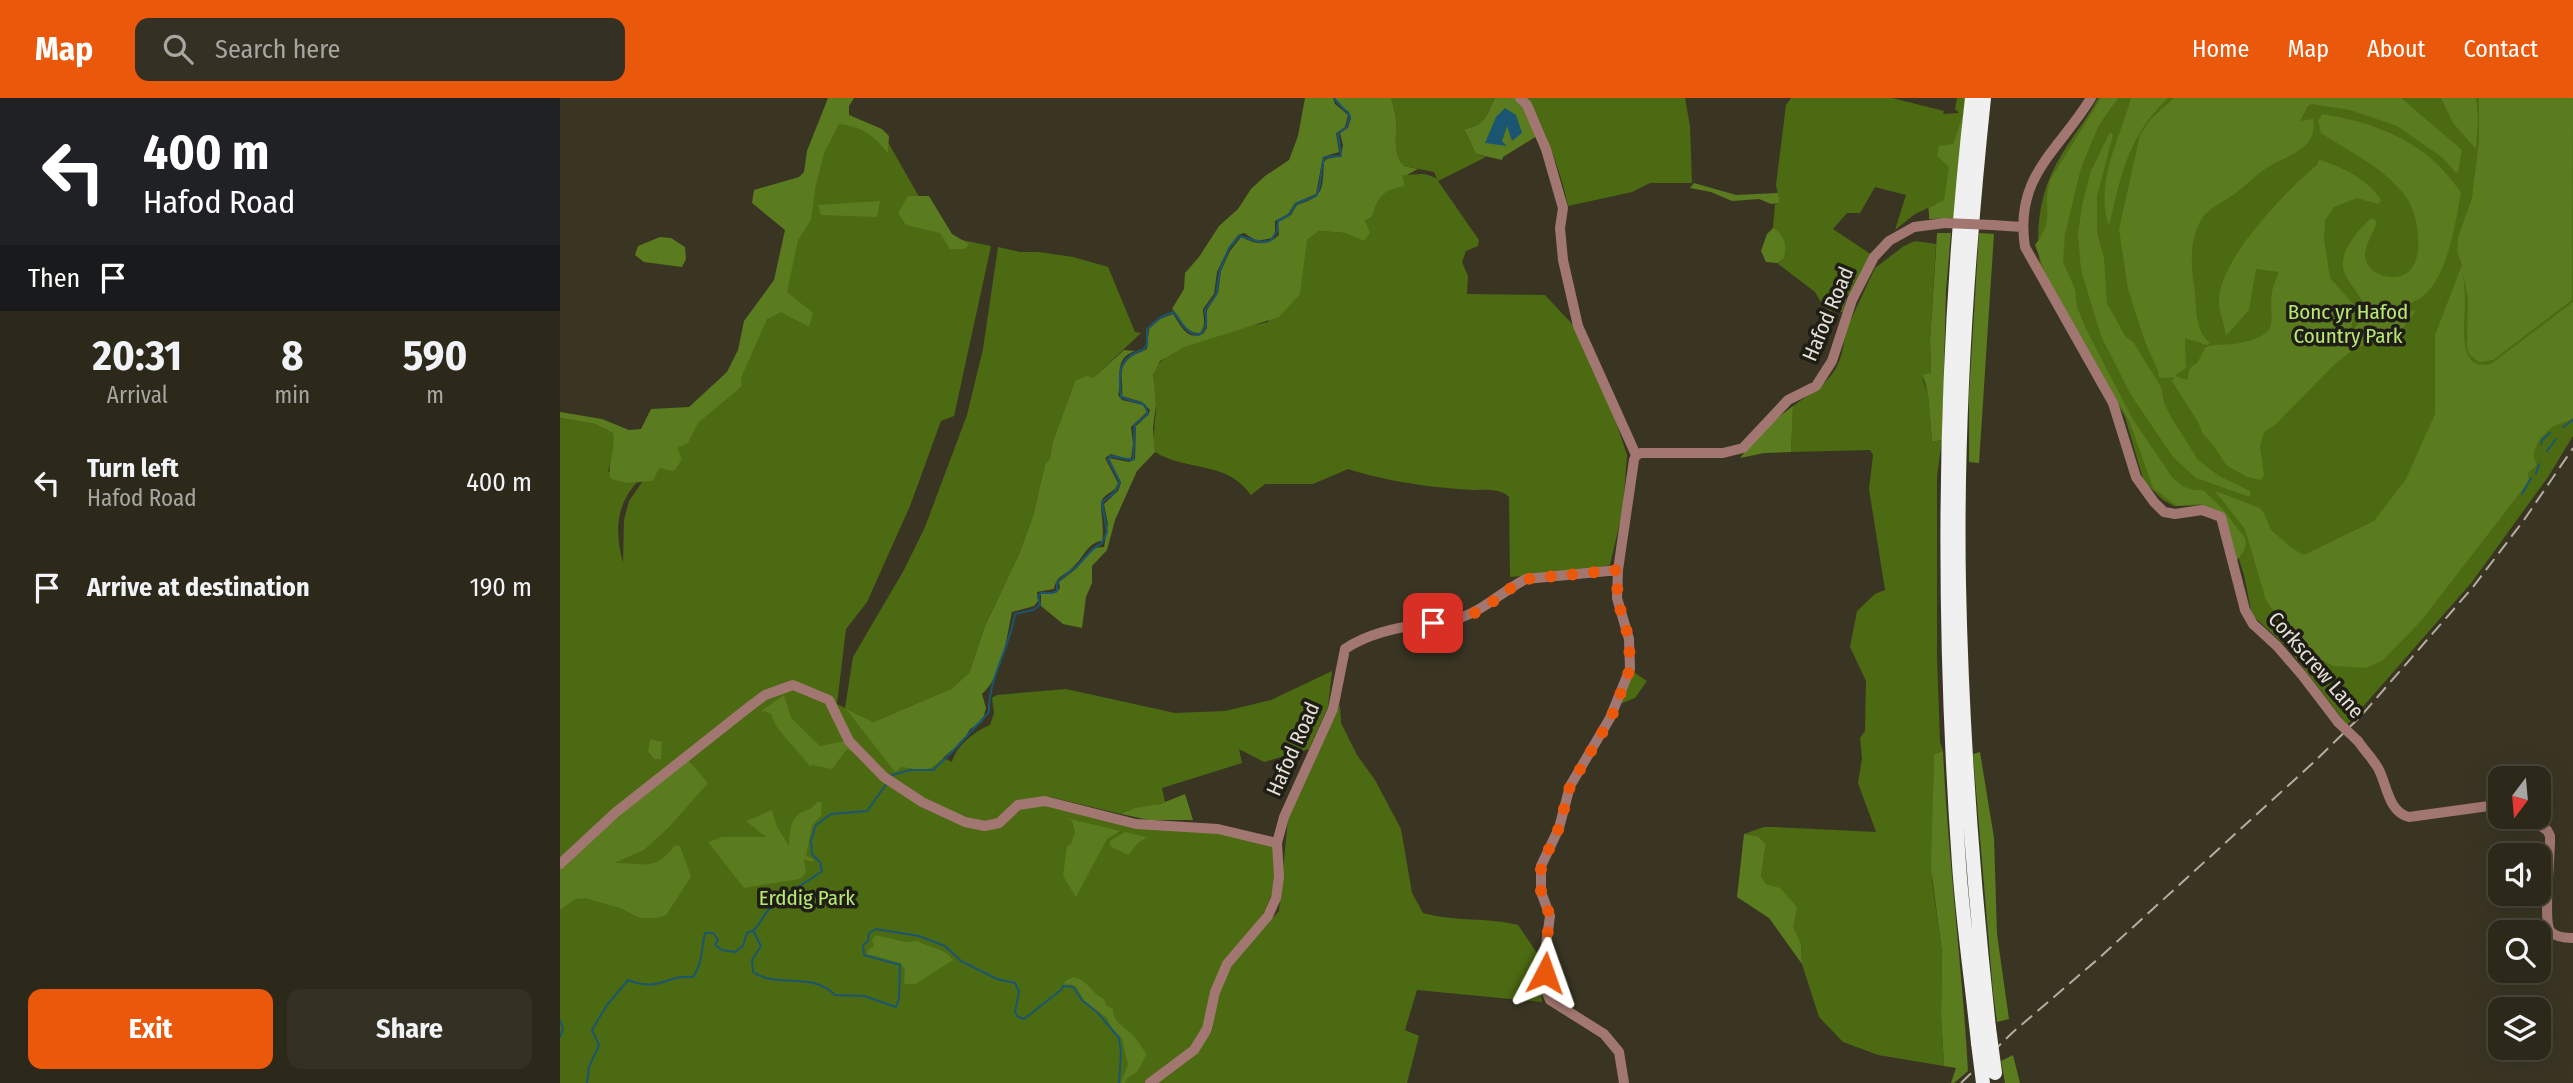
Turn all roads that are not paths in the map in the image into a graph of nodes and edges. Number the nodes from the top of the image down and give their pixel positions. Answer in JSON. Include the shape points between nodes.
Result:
{"nodes":[{"id":1,"x":1520,"y":98,"type":"edge"},
{"id":2,"x":1972,"y":98,"type":"edge"},
{"id":3,"x":1984,"y":98,"type":"edge"},
{"id":4,"x":2091,"y":98,"type":"edge"},
{"id":5,"x":2022,"y":227,"type":"junction"},
{"id":6,"x":1636,"y":454,"type":"junction"},
{"id":7,"x":1618,"y":570,"type":"junction"},
{"id":8,"x":2488,"y":806,"type":"edge"},
{"id":9,"x":2547,"y":830,"type":"edge"},
{"id":10,"x":1277,"y":843,"type":"junction"},
{"id":11,"x":560,"y":864,"type":"edge"},
{"id":12,"x":2573,"y":939,"type":"edge"},
{"id":13,"x":1996,"y":1078,"type":"edge"},
{"id":14,"x":1150,"y":1083,"type":"edge"},
{"id":15,"x":1625,"y":1083,"type":"edge"},
{"id":16,"x":1983,"y":1083,"type":"edge"}],
"edges":[{"from":1,"to":6,"type":"street","via":[[1546,149],[1563,208],[1563,260],[1578,326]]},
{"from":2,"to":16,"type":"highway","bridge":true,"via":[[1949,399],[1948,653],[1959,866]]},
{"from":3,"to":13,"type":"highway","bridge":true,"via":[[1964,352],[1959,582],[1968,812]]},
{"from":4,"to":5,"type":"street","via":[[2026,194]]},
{"from":5,"to":6,"type":"street","name":"Hafod Road","bridge":true,"via":[[1945,223],[1914,227],[1874,257],[1852,300],[1832,361],[1816,386],[1788,400],[1743,448],[1723,453]]},
{"from":5,"to":8,"type":"street","name":"Corkscrew Lane","bridge":true,"via":[[2025,247],[2113,403],[2136,477],[2164,512],[2202,510],[2221,517],[2245,610],[2253,624],[2358,741],[2377,767],[2393,805],[2409,817]]},
{"from":6,"to":7,"type":"street"},
{"from":7,"to":10,"type":"street","name":"Hafod Road","via":[[1526,579],[1483,609],[1456,620],[1409,626],[1360,639],[1345,649],[1333,709],[1284,817]]},
{"from":7,"to":15,"type":"street","via":[[1617,598],[1629,639],[1630,669],[1611,718],[1570,786],[1559,828],[1541,866],[1541,892],[1550,916],[1544,959],[1550,1000],[1604,1034],[1619,1052]]},
{"from":9,"to":12,"type":"street","via":[[2549,928]]},
{"from":10,"to":11,"type":"street","via":[[1218,829],[1136,824],[1045,802],[1018,805],[999,823],[965,822],[889,780],[849,741],[830,701],[793,685],[765,695],[749,707],[615,813]]},
{"from":10,"to":14,"type":"street","name":"Hafod Road","via":[[1276,898],[1268,916],[1227,964],[1214,992],[1208,1030],[1194,1050]]}]}
